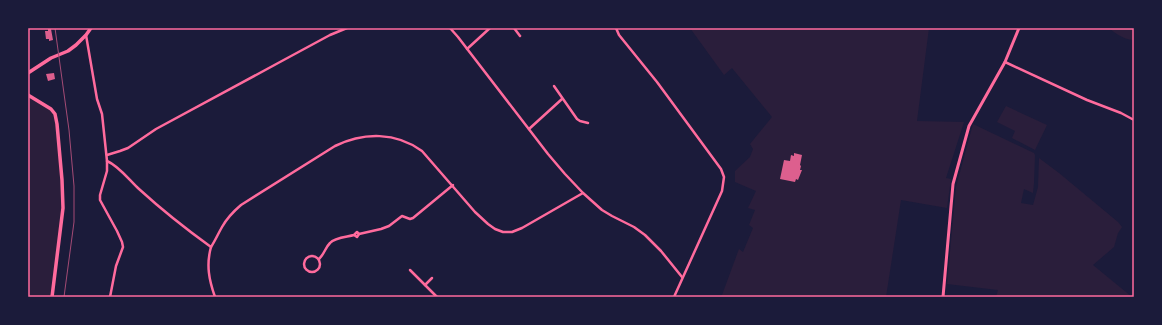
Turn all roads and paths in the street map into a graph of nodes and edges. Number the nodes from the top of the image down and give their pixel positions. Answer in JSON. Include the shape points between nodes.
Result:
{"nodes":[{"id":1,"x":91,"y":28,"type":"edge"},
{"id":2,"x":347,"y":28,"type":"edge"},
{"id":3,"x":450,"y":28,"type":"edge"},
{"id":4,"x":490,"y":28,"type":"edge"},
{"id":5,"x":514,"y":28,"type":"edge"},
{"id":6,"x":616,"y":28,"type":"edge"},
{"id":7,"x":1019,"y":28,"type":"edge"},
{"id":8,"x":86,"y":35,"type":"junction"},
{"id":9,"x":520,"y":36,"type":"dead end"},
{"id":10,"x":467,"y":49,"type":"junction"},
{"id":11,"x":1005,"y":62,"type":"junction"},
{"id":12,"x":28,"y":73,"type":"edge"},
{"id":13,"x":554,"y":86,"type":"dead end"},
{"id":14,"x":28,"y":95,"type":"edge"},
{"id":15,"x":562,"y":98,"type":"junction"},
{"id":16,"x":1134,"y":120,"type":"edge"},
{"id":17,"x":588,"y":123,"type":"dead end"},
{"id":18,"x":529,"y":129,"type":"junction"},
{"id":19,"x":107,"y":155,"type":"junction"},
{"id":20,"x":107,"y":161,"type":"junction"},
{"id":21,"x":453,"y":185,"type":"junction"},
{"id":22,"x":583,"y":193,"type":"junction"},
{"id":23,"x":211,"y":247,"type":"junction"},
{"id":24,"x":319,"y":259,"type":"junction"},
{"id":25,"x":410,"y":270,"type":"dead end"},
{"id":26,"x":432,"y":278,"type":"dead end"},
{"id":27,"x":682,"y":278,"type":"junction"},
{"id":28,"x":425,"y":285,"type":"junction"},
{"id":29,"x":52,"y":297,"type":"edge"},
{"id":30,"x":110,"y":297,"type":"edge"},
{"id":31,"x":215,"y":297,"type":"edge"},
{"id":32,"x":437,"y":297,"type":"edge"},
{"id":33,"x":674,"y":297,"type":"edge"},
{"id":34,"x":943,"y":297,"type":"edge"}],
"edges":[{"from":1,"to":8,"type":"main road"},
{"from":2,"to":19,"type":"street","via":[[156,129],[128,148]]},
{"from":3,"to":10,"type":"street"},
{"from":4,"to":10,"type":"street"},
{"from":5,"to":9,"type":"street"},
{"from":6,"to":27,"type":"street","via":[[724,177],[722,191]]},
{"from":7,"to":11,"type":"street"},
{"from":8,"to":12,"type":"main road","via":[[68,51],[51,58]]},
{"from":8,"to":19,"type":"street","via":[[102,114]]},
{"from":10,"to":18,"type":"street"},
{"from":11,"to":16,"type":"street"},
{"from":11,"to":34,"type":"street","via":[[969,126],[955,176]]},
{"from":13,"to":15,"type":"street"},
{"from":14,"to":29,"type":"main road","via":[[51,109],[57,124],[63,208]]},
{"from":15,"to":17,"type":"street","via":[[577,119]]},
{"from":15,"to":18,"type":"street"},
{"from":18,"to":22,"type":"street"},
{"from":19,"to":20,"type":"street"},
{"from":20,"to":23,"type":"street","via":[[176,221]]},
{"from":20,"to":30,"type":"street","via":[[100,200],[123,246]]},
{"from":21,"to":22,"type":"street","via":[[480,218],[494,229],[503,232],[522,228]]},
{"from":21,"to":23,"type":"street","via":[[416,146],[393,137],[360,137],[335,146],[241,205],[222,226]]},
{"from":21,"to":24,"type":"street","via":[[413,218],[402,216],[381,229],[360,234],[356,232],[354,235],[333,240]]},
{"from":22,"to":27,"type":"street","via":[[602,210],[645,235]]},
{"from":23,"to":31,"type":"street","via":[[208,275]]},
{"from":24,"to":24,"type":"street","via":[[318,269],[314,272],[308,271],[305,261],[314,256]]},
{"from":25,"to":28,"type":"street"},
{"from":26,"to":28,"type":"street"},
{"from":27,"to":33,"type":"street"},
{"from":28,"to":32,"type":"street"}]}
